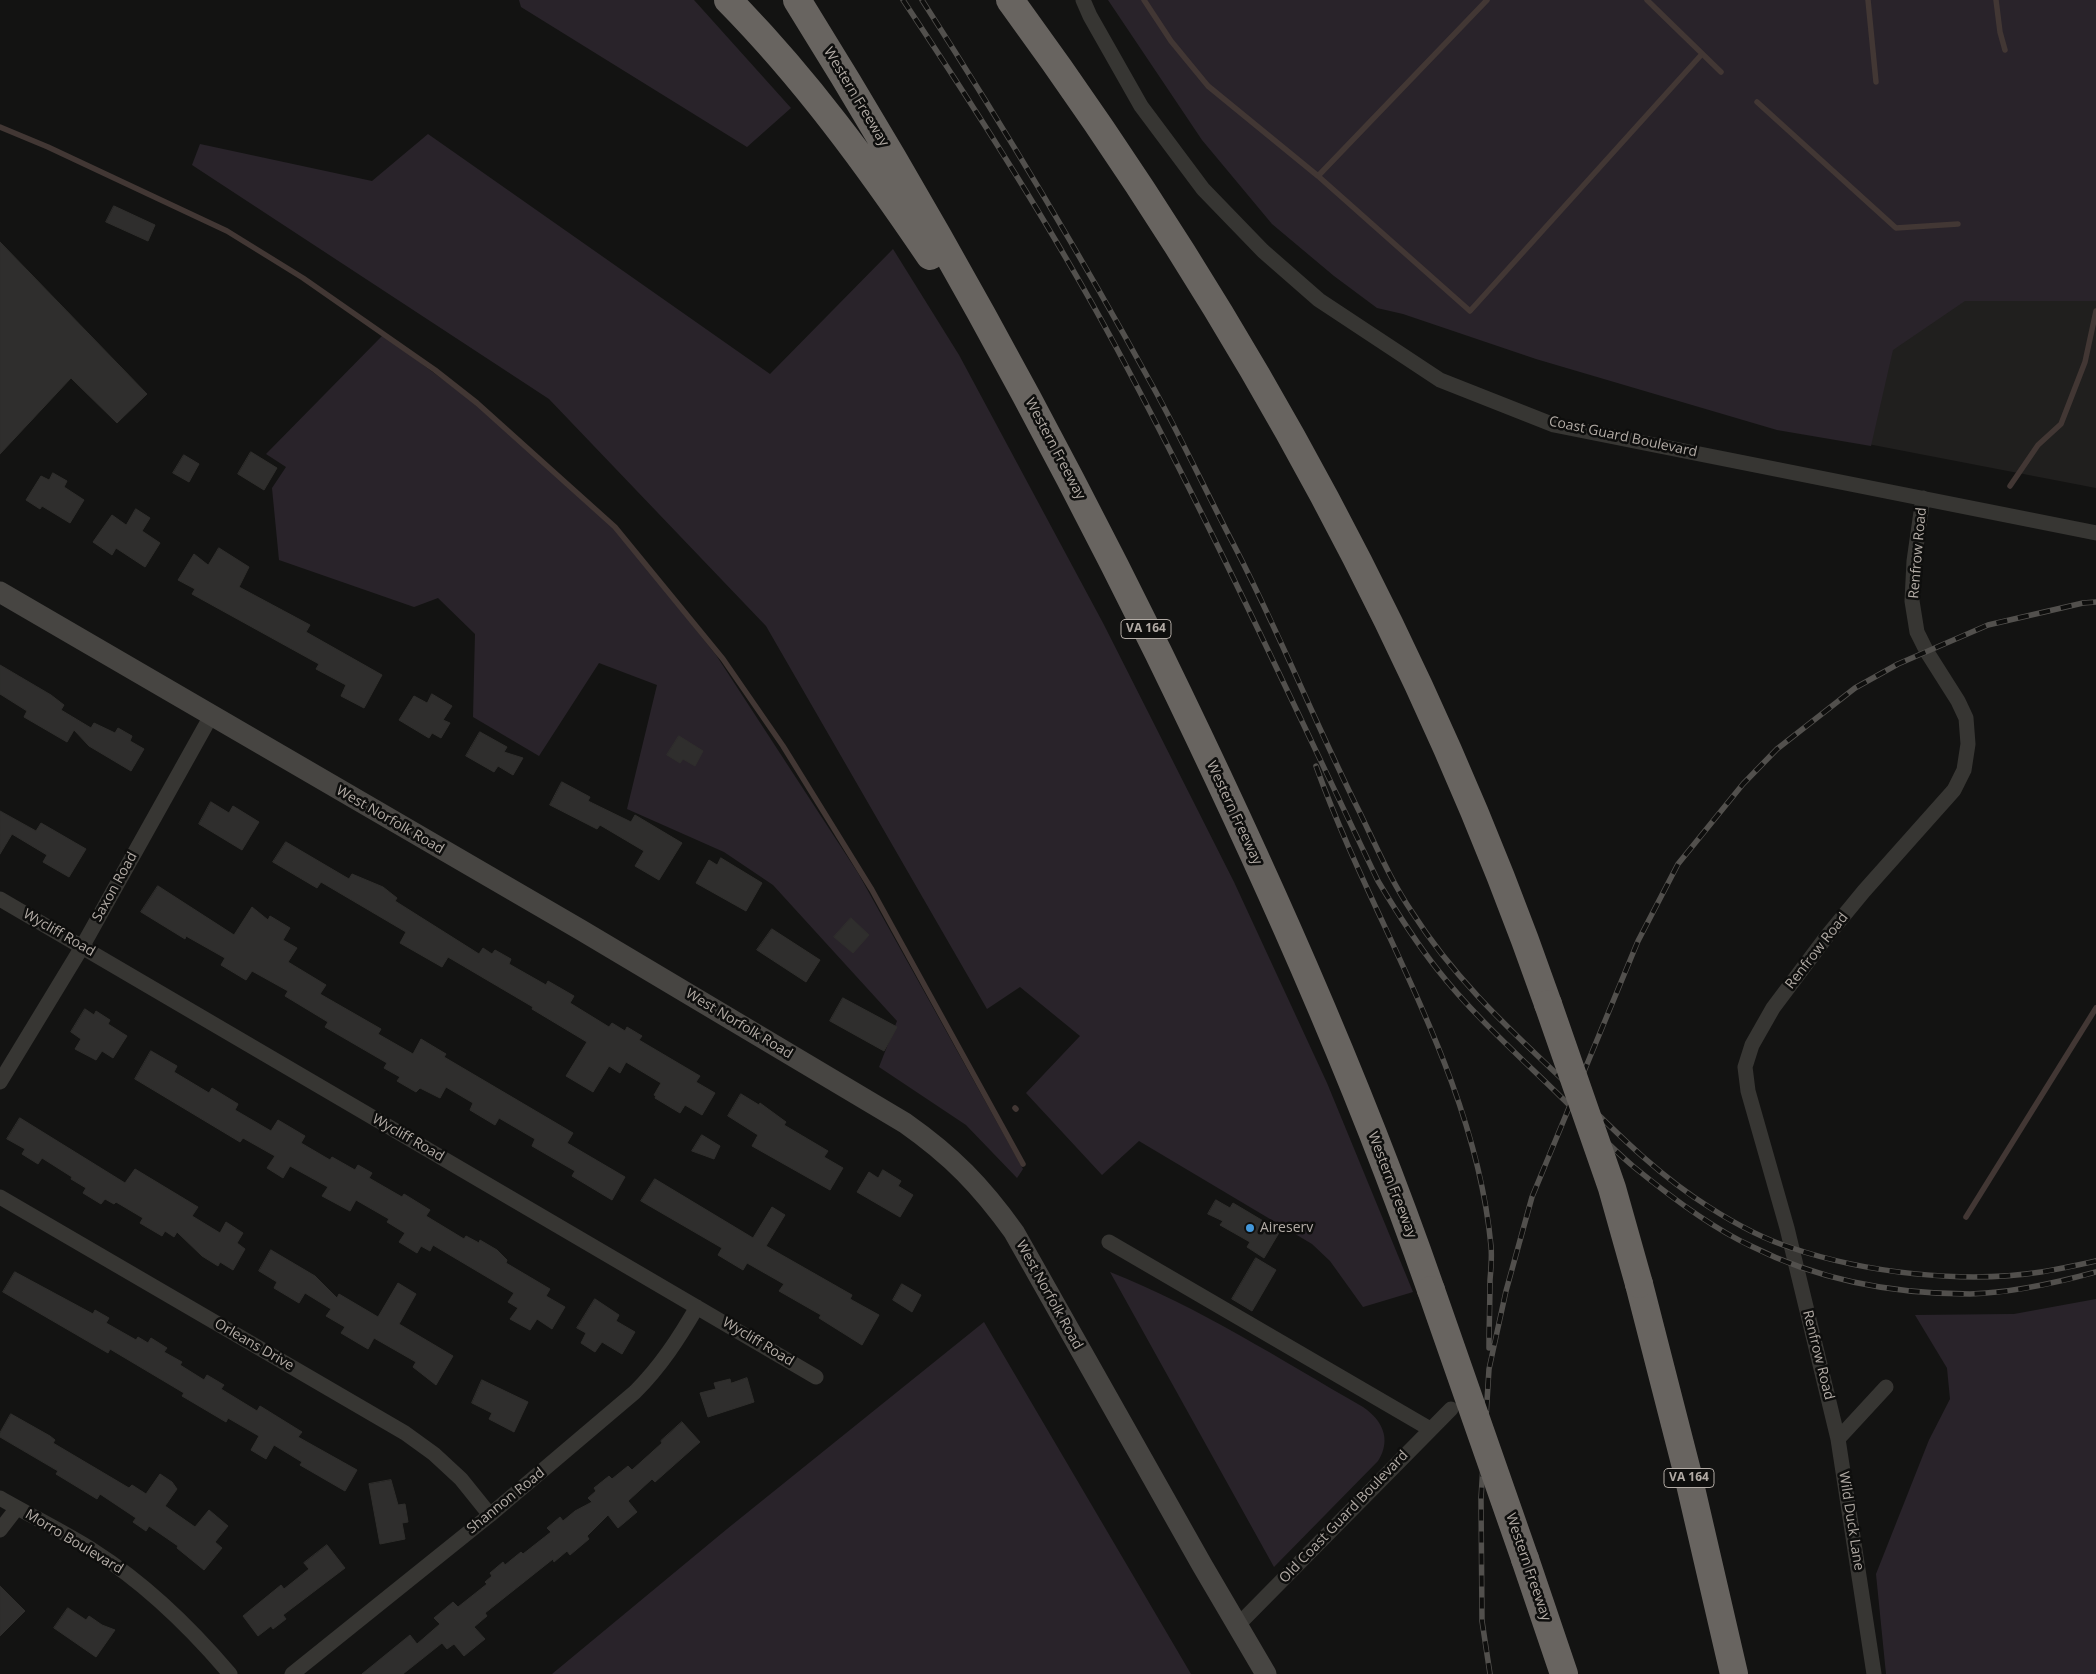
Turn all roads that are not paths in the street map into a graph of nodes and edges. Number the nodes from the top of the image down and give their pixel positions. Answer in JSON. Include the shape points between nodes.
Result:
{"nodes":[{"id":1,"x":728,"y":0,"type":"edge"},
{"id":2,"x":797,"y":0,"type":"edge"},
{"id":3,"x":1010,"y":0,"type":"edge"},
{"id":4,"x":1083,"y":0,"type":"edge"},
{"id":5,"x":1923,"y":498,"type":"junction"},
{"id":6,"x":1093,"y":520,"type":"junction"},
{"id":7,"x":2096,"y":532,"type":"edge"},
{"id":8,"x":0,"y":592,"type":"edge"},
{"id":9,"x":211,"y":716,"type":"junction"},
{"id":10,"x":0,"y":899,"type":"edge"},
{"id":11,"x":82,"y":947,"type":"junction"},
{"id":12,"x":0,"y":1082,"type":"edge"},
{"id":13,"x":0,"y":1197,"type":"edge"},
{"id":14,"x":1109,"y":1242,"type":"dead end"},
{"id":15,"x":697,"y":1307,"type":"junction"},
{"id":16,"x":816,"y":1377,"type":"dead end"},
{"id":17,"x":1886,"y":1387,"type":"dead end"},
{"id":18,"x":1450,"y":1408,"type":"dead end"},
{"id":19,"x":1430,"y":1429,"type":"junction"},
{"id":20,"x":1838,"y":1439,"type":"junction"},
{"id":21,"x":0,"y":1498,"type":"edge"},
{"id":22,"x":17,"y":1508,"type":"junction"},
{"id":23,"x":490,"y":1515,"type":"junction"},
{"id":24,"x":0,"y":1530,"type":"edge"},
{"id":25,"x":1237,"y":1626,"type":"junction"},
{"id":26,"x":230,"y":1674,"type":"edge"},
{"id":27,"x":292,"y":1674,"type":"edge"},
{"id":28,"x":1266,"y":1674,"type":"edge"},
{"id":29,"x":1564,"y":1674,"type":"edge"},
{"id":30,"x":1734,"y":1674,"type":"edge"},
{"id":31,"x":1874,"y":1674,"type":"edge"}],
"edges":[{"from":1,"to":6,"type":"highway","via":[[803,82],[904,218],[974,323]]},
{"from":2,"to":6,"type":"highway","name":"Western Freeway","number":"VA 164","via":[[844,74],[964,283]]},
{"from":3,"to":30,"type":"highway","number":"VA 164","bridge":true,"via":[[1114,146],[1198,277],[1309,467],[1428,705],[1480,825],[1528,947],[1612,1188],[1687,1471]]},
{"from":4,"to":5,"type":"street","name":"Coast Guard Boulevard","via":[[1141,106],[1203,189],[1262,251],[1319,300],[1440,380],[1554,424]]},
{"from":5,"to":7,"type":"street","name":"Coast Guard Boulevard"},
{"from":5,"to":20,"type":"street","name":"Renfrow Road","via":[[1912,601],[1917,632],[1966,718],[1968,744],[1964,770],[1954,790],[1864,891],[1773,1008],[1752,1045],[1745,1067],[1748,1091],[1787,1228]]},
{"from":6,"to":29,"type":"highway","name":"Western Freeway","number":"VA 164","bridge":true,"via":[[1267,884],[1346,1069],[1432,1290]]},
{"from":8,"to":9,"type":"street","name":"West Norfolk Road"},
{"from":9,"to":11,"type":"street","name":"Saxon Road"},
{"from":9,"to":25,"type":"street","name":"West Norfolk Road","via":[[589,935],[937,1145],[966,1172],[1014,1232]]},
{"from":10,"to":11,"type":"street","name":"Wycliff Road"},
{"from":11,"to":12,"type":"street","name":"Saxon Road"},
{"from":11,"to":15,"type":"street","name":"Wycliff Road"},
{"from":13,"to":23,"type":"street","name":"Orleans Drive","via":[[405,1433],[461,1479]]},
{"from":14,"to":19,"type":"street"},
{"from":15,"to":16,"type":"street","name":"Wycliff Road"},
{"from":15,"to":23,"type":"street","name":"Shannon Road","via":[[654,1374]]},
{"from":17,"to":20,"type":"street"},
{"from":18,"to":19,"type":"street","name":"Old Coast Guard Boulevard"},
{"from":19,"to":25,"type":"street","name":"Old Coast Guard Boulevard"},
{"from":20,"to":31,"type":"street","name":"Wild Duck Lane"},
{"from":21,"to":22,"type":"street","name":"Morro Boulevard"},
{"from":22,"to":24,"type":"street"},
{"from":22,"to":26,"type":"street","name":"Morro Boulevard","via":[[94,1551],[132,1578],[164,1604]]},
{"from":23,"to":27,"type":"street","name":"Shannon Road"},
{"from":25,"to":28,"type":"street","name":"West Norfolk Road"}]}
